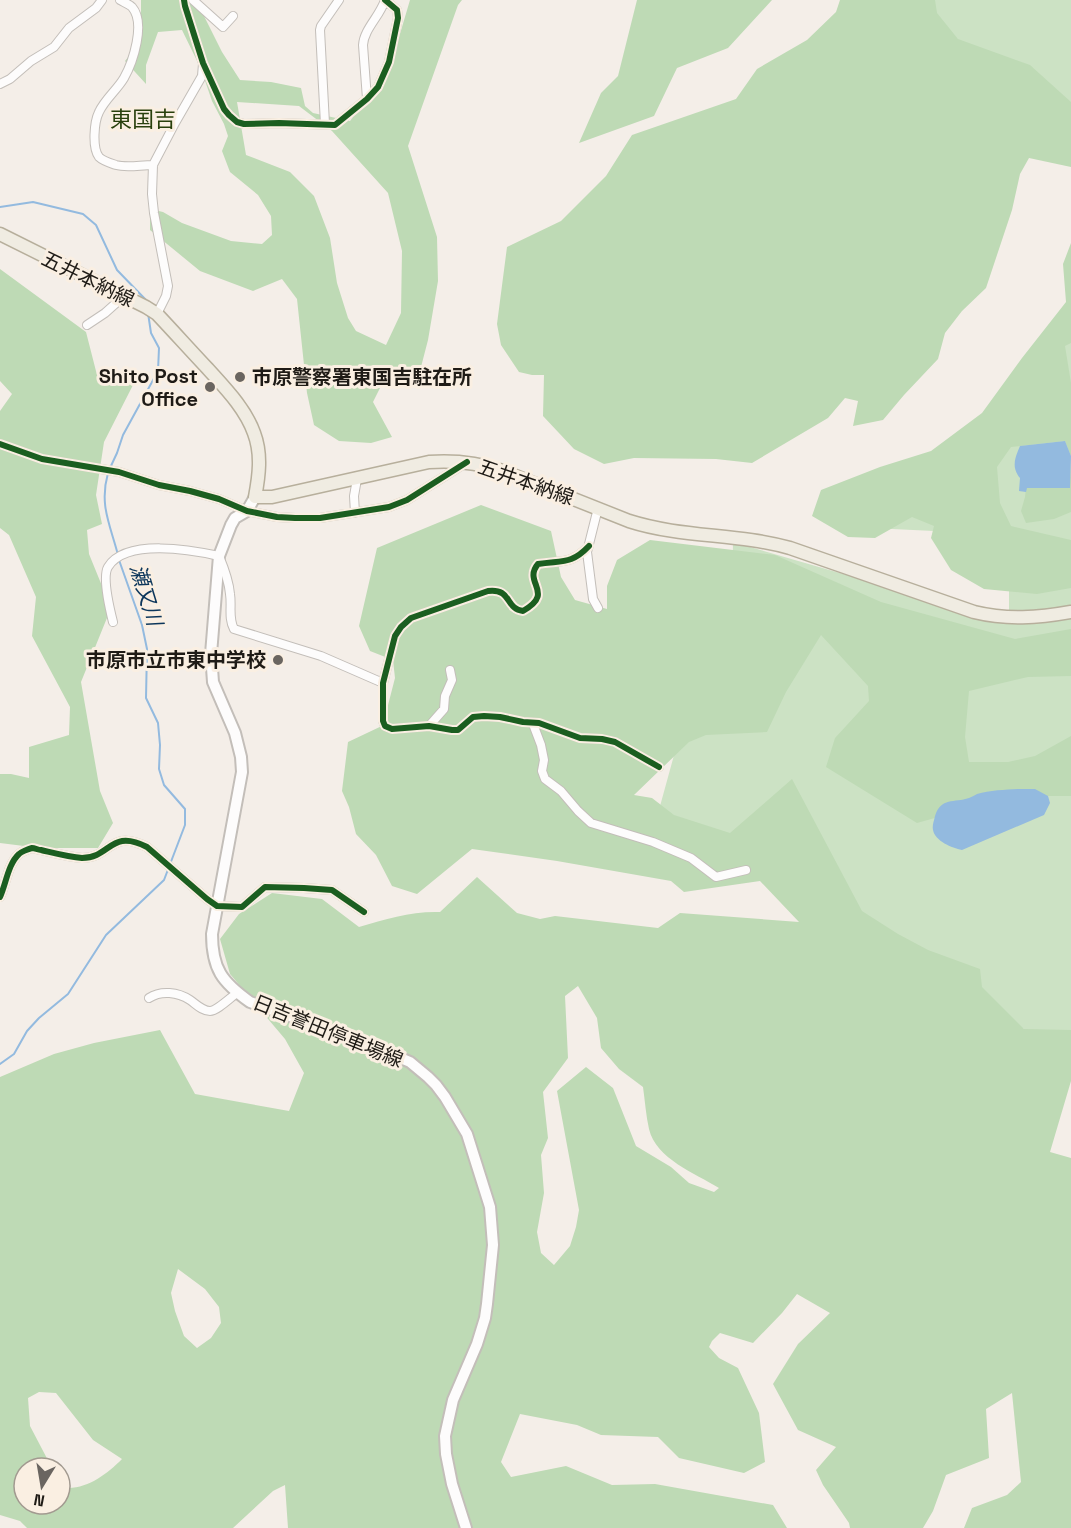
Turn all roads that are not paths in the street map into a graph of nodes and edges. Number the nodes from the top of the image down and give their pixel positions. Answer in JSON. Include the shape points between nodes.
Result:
{"nodes":[{"id":1,"x":102,"y":0,"type":"edge"},
{"id":2,"x":120,"y":0,"type":"edge"},
{"id":3,"x":184,"y":0,"type":"edge"},
{"id":4,"x":193,"y":0,"type":"edge"},
{"id":5,"x":339,"y":0,"type":"edge"},
{"id":6,"x":385,"y":0,"type":"edge"},
{"id":7,"x":233,"y":16,"type":"dead end"},
{"id":8,"x":203,"y":63,"type":"junction"},
{"id":9,"x":0,"y":84,"type":"edge"},
{"id":10,"x":367,"y":99,"type":"junction"},
{"id":11,"x":325,"y":124,"type":"junction"},
{"id":12,"x":153,"y":165,"type":"junction"},
{"id":13,"x":0,"y":234,"type":"edge"},
{"id":14,"x":124,"y":296,"type":"junction"},
{"id":15,"x":158,"y":314,"type":"junction"},
{"id":16,"x":87,"y":325,"type":"dead end"},
{"id":17,"x":0,"y":444,"type":"edge"},
{"id":18,"x":467,"y":462,"type":"junction"},
{"id":19,"x":357,"y":479,"type":"junction"},
{"id":20,"x":255,"y":497,"type":"junction"},
{"id":21,"x":598,"y":508,"type":"junction"},
{"id":22,"x":247,"y":511,"type":"junction"},
{"id":23,"x":355,"y":513,"type":"junction"},
{"id":24,"x":589,"y":546,"type":"junction"},
{"id":25,"x":219,"y":556,"type":"junction"},
{"id":26,"x":598,"y":608,"type":"dead end"},
{"id":27,"x":1071,"y":612,"type":"edge"},
{"id":28,"x":113,"y":622,"type":"dead end"},
{"id":29,"x":450,"y":670,"type":"dead end"},
{"id":30,"x":383,"y":683,"type":"junction"},
{"id":31,"x":533,"y":724,"type":"junction"},
{"id":32,"x":429,"y":726,"type":"junction"},
{"id":33,"x":659,"y":767,"type":"dead end"},
{"id":34,"x":746,"y":870,"type":"dead end"},
{"id":35,"x":0,"y":897,"type":"edge"},
{"id":36,"x":217,"y":906,"type":"junction"},
{"id":37,"x":364,"y":912,"type":"dead end"},
{"id":38,"x":237,"y":993,"type":"junction"},
{"id":39,"x":150,"y":998,"type":"dead end"},
{"id":40,"x":466,"y":1528,"type":"edge"}],
"edges":[{"from":1,"to":9,"type":"street","via":[[69,28],[54,47]]},
{"from":2,"to":12,"type":"street","via":[[132,7],[137,16],[138,40],[124,78],[99,112],[95,149],[99,157],[115,165]]},
{"from":3,"to":8,"type":"street"},
{"from":4,"to":7,"type":"street","via":[[223,27]]},
{"from":5,"to":11,"type":"street","via":[[320,30]]},
{"from":6,"to":10,"type":"street","via":[[363,37]]},
{"from":6,"to":10,"type":"street","via":[[397,10],[398,18],[389,62],[378,87]]},
{"from":8,"to":11,"type":"street","via":[[224,109],[237,122]]},
{"from":8,"to":12,"type":"street","via":[[202,76]]},
{"from":10,"to":11,"type":"street","via":[[336,124]]},
{"from":12,"to":15,"type":"street","via":[[154,213],[168,285]]},
{"from":13,"to":14,"type":"main road","name":"五井本納線"},
{"from":14,"to":15,"type":"main road","name":"五井本納線"},
{"from":14,"to":16,"type":"street"},
{"from":15,"to":20,"type":"main road","name":"五井本納線","via":[[249,421],[259,455]]},
{"from":17,"to":22,"type":"street","via":[[42,459],[119,472],[190,491]]},
{"from":18,"to":19,"type":"main road","name":"五井本納線","via":[[429,462]]},
{"from":18,"to":21,"type":"main road","name":"五井本納線","via":[[503,471]]},
{"from":18,"to":23,"type":"street","via":[[407,500]]},
{"from":19,"to":20,"type":"main road","name":"五井本納線"},
{"from":19,"to":23,"type":"street"},
{"from":20,"to":22,"type":"main road","name":"日吉誉田停車場線"},
{"from":21,"to":24,"type":"street"},
{"from":21,"to":27,"type":"main road","name":"五井本納線","via":[[651,528],[736,537],[790,548],[988,616],[1024,618]]},
{"from":22,"to":23,"type":"street","via":[[295,518]]},
{"from":22,"to":25,"type":"main road","name":"日吉誉田停車場線","via":[[235,518]]},
{"from":24,"to":26,"type":"street","via":[[593,599]]},
{"from":24,"to":30,"type":"street","via":[[572,560],[538,564],[533,572],[537,600],[523,611],[515,609],[497,590],[411,618],[395,636]]},
{"from":25,"to":28,"type":"street","via":[[175,549],[131,551],[117,557],[108,567],[106,577]]},
{"from":25,"to":30,"type":"street","via":[[231,596],[234,628],[321,656]]},
{"from":25,"to":36,"type":"main road","name":"日吉誉田停車場線","via":[[212,670],[216,690],[239,745],[242,772]]},
{"from":29,"to":32,"type":"street","via":[[452,680],[444,709]]},
{"from":30,"to":32,"type":"street","via":[[385,726]]},
{"from":31,"to":32,"type":"street","via":[[484,716],[473,717],[458,730]]},
{"from":31,"to":33,"type":"street","via":[[580,738],[615,742]]},
{"from":31,"to":34,"type":"street","via":[[541,745],[545,779],[591,823],[691,858],[716,876]]},
{"from":35,"to":36,"type":"street","via":[[20,853],[32,848],[86,858],[126,840],[147,847]]},
{"from":36,"to":37,"type":"street","via":[[242,907],[265,888],[304,888],[332,891]]},
{"from":36,"to":38,"type":"main road","name":"日吉誉田停車場線","via":[[212,934],[214,960]]},
{"from":38,"to":39,"type":"street","via":[[210,1011],[182,996],[160,993]]},
{"from":38,"to":40,"type":"main road","name":"日吉誉田停車場線","via":[[259,1006],[410,1062],[445,1097],[467,1134],[490,1208],[493,1245],[485,1318],[453,1400],[445,1436],[452,1484]]}]}
